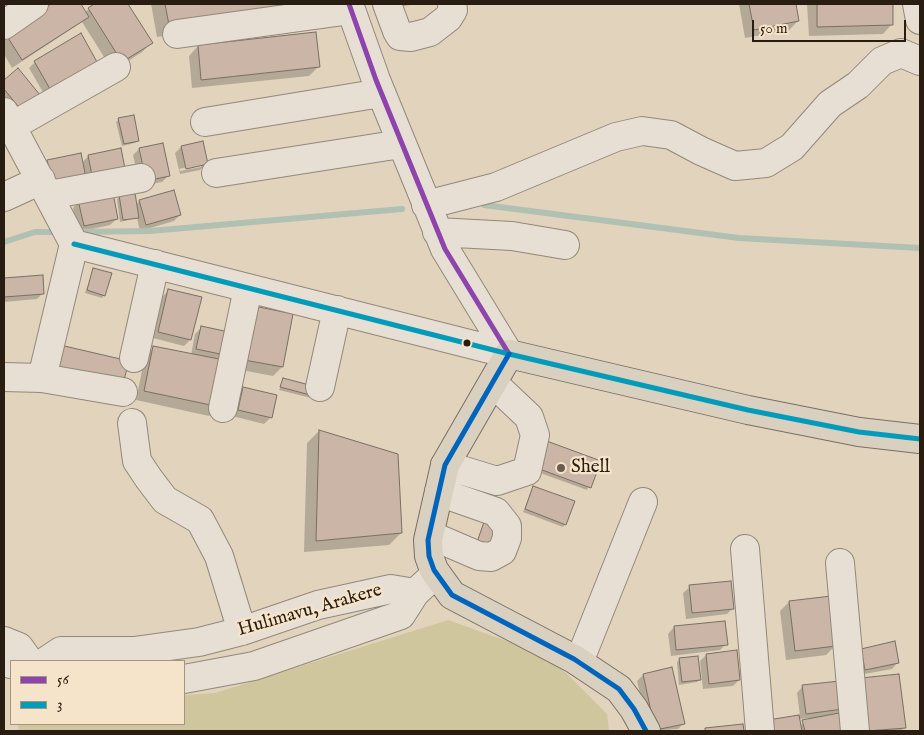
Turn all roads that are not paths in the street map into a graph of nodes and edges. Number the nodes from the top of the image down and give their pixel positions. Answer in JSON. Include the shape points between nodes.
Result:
{"nodes":[{"id":1,"x":34,"y":4,"type":"edge"},
{"id":2,"x":387,"y":4,"type":"edge"},
{"id":3,"x":452,"y":4,"type":"edge"},
{"id":4,"x":917,"y":4,"type":"edge"},
{"id":5,"x":350,"y":7,"type":"edge"},
{"id":6,"x":920,"y":20,"type":"edge"},
{"id":7,"x":4,"y":25,"type":"edge"},
{"id":8,"x":177,"y":34,"type":"dead end"},
{"id":9,"x":920,"y":61,"type":"edge"},
{"id":10,"x":116,"y":67,"type":"dead end"},
{"id":11,"x":381,"y":93,"type":"junction"},
{"id":12,"x":8,"y":119,"type":"edge"},
{"id":13,"x":205,"y":122,"type":"dead end"},
{"id":14,"x":401,"y":144,"type":"junction"},
{"id":15,"x":216,"y":173,"type":"dead end"},
{"id":16,"x":141,"y":178,"type":"dead end"},
{"id":17,"x":45,"y":188,"type":"junction"},
{"id":18,"x":4,"y":196,"type":"edge"},
{"id":19,"x":426,"y":205,"type":"junction"},
{"id":20,"x":437,"y":232,"type":"junction"},
{"id":21,"x":70,"y":236,"type":"junction"},
{"id":22,"x":565,"y":245,"type":"dead end"},
{"id":23,"x":155,"y":264,"type":"junction"},
{"id":24,"x":248,"y":288,"type":"junction"},
{"id":25,"x":337,"y":310,"type":"junction"},
{"id":26,"x":509,"y":354,"type":"junction"},
{"id":27,"x":134,"y":358,"type":"dead end"},
{"id":28,"x":4,"y":377,"type":"edge"},
{"id":29,"x":42,"y":378,"type":"junction"},
{"id":30,"x":493,"y":383,"type":"junction"},
{"id":31,"x":320,"y":387,"type":"dead end"},
{"id":32,"x":123,"y":392,"type":"dead end"},
{"id":33,"x":223,"y":408,"type":"dead end"},
{"id":34,"x":132,"y":424,"type":"dead end"},
{"id":35,"x":920,"y":438,"type":"edge"},
{"id":36,"x":445,"y":465,"type":"junction"},
{"id":37,"x":439,"y":492,"type":"junction"},
{"id":38,"x":643,"y":502,"type":"dead end"},
{"id":39,"x":430,"y":535,"type":"junction"},
{"id":40,"x":745,"y":549,"type":"dead end"},
{"id":41,"x":840,"y":563,"type":"dead end"},
{"id":42,"x":434,"y":570,"type":"junction"},
{"id":43,"x":415,"y":593,"type":"junction"},
{"id":44,"x":242,"y":631,"type":"junction"},
{"id":45,"x":4,"y":641,"type":"edge"},
{"id":46,"x":28,"y":660,"type":"edge"},
{"id":47,"x":48,"y":660,"type":"edge"},
{"id":48,"x":579,"y":662,"type":"junction"},
{"id":49,"x":185,"y":679,"type":"edge"},
{"id":50,"x":646,"y":731,"type":"edge"},
{"id":51,"x":760,"y":731,"type":"edge"},
{"id":52,"x":855,"y":731,"type":"edge"}],
"edges":[{"from":1,"to":7,"type":"street"},
{"from":2,"to":3,"type":"street","via":[[397,32],[400,36],[411,37],[430,32],[448,18],[453,10]]},
{"from":4,"to":6,"type":"street"},
{"from":5,"to":8,"type":"street"},
{"from":5,"to":11,"type":"street"},
{"from":9,"to":19,"type":"street","via":[[901,54],[882,61],[858,85],[830,104],[792,147],[766,162],[735,166],[671,135],[642,131],[616,137],[496,186]]},
{"from":10,"to":12,"type":"street"},
{"from":11,"to":13,"type":"street"},
{"from":11,"to":14,"type":"street"},
{"from":12,"to":17,"type":"street"},
{"from":14,"to":15,"type":"street"},
{"from":14,"to":19,"type":"street"},
{"from":16,"to":17,"type":"street"},
{"from":17,"to":18,"type":"street"},
{"from":17,"to":21,"type":"street"},
{"from":19,"to":20,"type":"street"},
{"from":20,"to":22,"type":"street","via":[[512,236]]},
{"from":20,"to":26,"type":"street","via":[[457,271]]},
{"from":21,"to":23,"type":"street"},
{"from":21,"to":29,"type":"street"},
{"from":23,"to":24,"type":"street"},
{"from":23,"to":27,"type":"street"},
{"from":24,"to":25,"type":"street"},
{"from":24,"to":33,"type":"street"},
{"from":25,"to":26,"type":"street"},
{"from":25,"to":31,"type":"street"},
{"from":26,"to":30,"type":"main road"},
{"from":26,"to":35,"type":"main road","via":[[748,410],[859,432]]},
{"from":28,"to":29,"type":"street"},
{"from":29,"to":32,"type":"street"},
{"from":30,"to":36,"type":"main road"},
{"from":30,"to":36,"type":"street","via":[[530,417],[535,435],[527,471],[498,482]]},
{"from":34,"to":44,"type":"street","via":[[137,461],[149,479],[165,500],[200,520],[219,556]]},
{"from":36,"to":37,"type":"main road"},
{"from":37,"to":39,"type":"main road"},
{"from":37,"to":39,"type":"street","via":[[496,512],[507,526],[507,538],[502,551],[491,557],[479,556]]},
{"from":38,"to":48,"type":"street"},
{"from":39,"to":42,"type":"main road","via":[[429,556]]},
{"from":40,"to":51,"type":"street"},
{"from":41,"to":52,"type":"street"},
{"from":42,"to":43,"type":"street"},
{"from":42,"to":48,"type":"main road","via":[[452,595]]},
{"from":43,"to":44,"type":"street","name":"Hulimavu, Arakere","via":[[391,589],[318,605]]},
{"from":43,"to":49,"type":"street","name":"Hulimavu, Arakere","via":[[402,615],[254,666]]},
{"from":44,"to":47,"type":"street","name":"Hulimavu, Arakere","via":[[199,642],[134,651],[61,651]]},
{"from":45,"to":46,"type":"street","via":[[19,647]]},
{"from":48,"to":50,"type":"main road","via":[[619,689]]}]}
